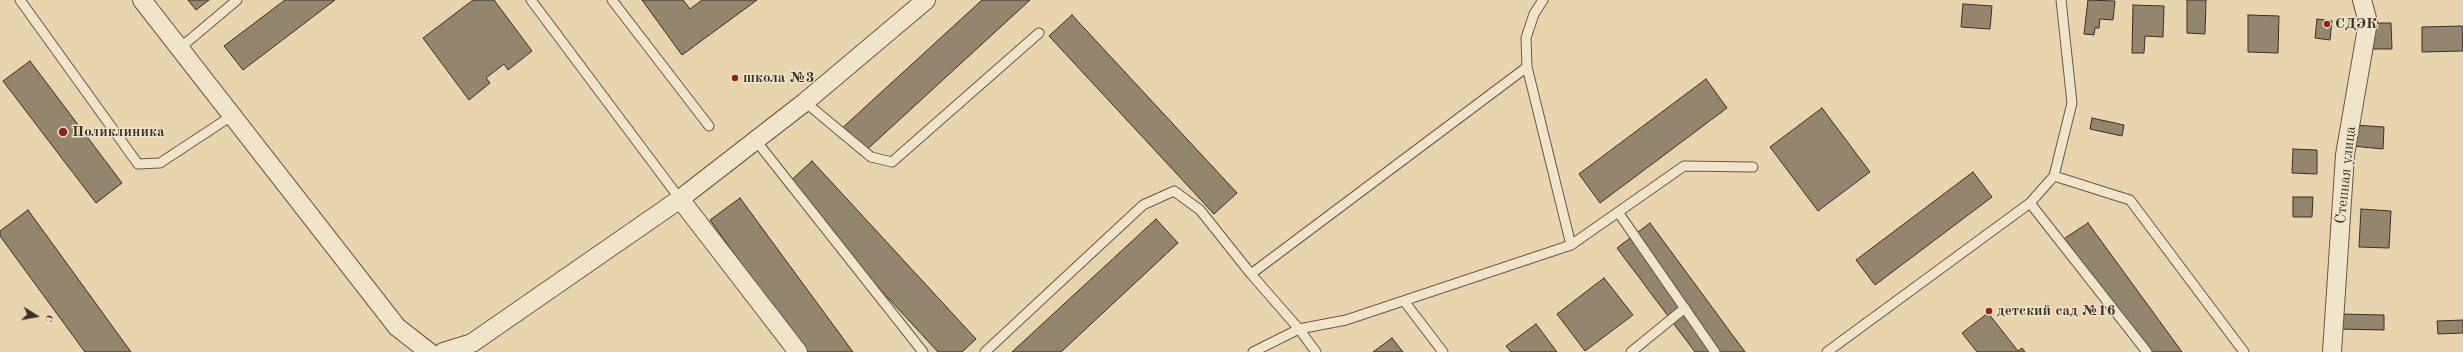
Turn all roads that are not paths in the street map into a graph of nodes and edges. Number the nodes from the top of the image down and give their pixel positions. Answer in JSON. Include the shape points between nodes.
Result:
{"nodes":[{"id":1,"x":20,"y":0,"type":"edge"},
{"id":2,"x":142,"y":0,"type":"edge"},
{"id":3,"x":237,"y":0,"type":"edge"},
{"id":4,"x":532,"y":0,"type":"edge"},
{"id":5,"x":612,"y":0,"type":"edge"},
{"id":6,"x":926,"y":0,"type":"edge"},
{"id":7,"x":1543,"y":0,"type":"edge"},
{"id":8,"x":2061,"y":0,"type":"edge"},
{"id":9,"x":2362,"y":0,"type":"edge"},
{"id":10,"x":1039,"y":33,"type":"dead end"},
{"id":11,"x":180,"y":48,"type":"junction"},
{"id":12,"x":1528,"y":67,"type":"junction"},
{"id":13,"x":805,"y":102,"type":"junction"},
{"id":14,"x":233,"y":115,"type":"junction"},
{"id":15,"x":709,"y":126,"type":"dead end"},
{"id":16,"x":756,"y":142,"type":"junction"},
{"id":17,"x":1753,"y":167,"type":"dead end"},
{"id":18,"x":2054,"y":176,"type":"junction"},
{"id":19,"x":680,"y":199,"type":"junction"},
{"id":20,"x":2030,"y":203,"type":"junction"},
{"id":21,"x":1618,"y":212,"type":"junction"},
{"id":22,"x":1571,"y":246,"type":"junction"},
{"id":23,"x":1251,"y":274,"type":"junction"},
{"id":24,"x":1404,"y":301,"type":"junction"},
{"id":25,"x":1685,"y":308,"type":"junction"},
{"id":26,"x":1299,"y":329,"type":"junction"},
{"id":27,"x":429,"y":352,"type":"edge"},
{"id":28,"x":443,"y":352,"type":"edge"},
{"id":29,"x":798,"y":352,"type":"edge"},
{"id":30,"x":923,"y":352,"type":"edge"},
{"id":31,"x":985,"y":352,"type":"edge"},
{"id":32,"x":1253,"y":352,"type":"edge"},
{"id":33,"x":1316,"y":352,"type":"edge"},
{"id":34,"x":1443,"y":352,"type":"edge"},
{"id":35,"x":1631,"y":352,"type":"edge"},
{"id":36,"x":1715,"y":352,"type":"edge"},
{"id":37,"x":1827,"y":352,"type":"edge"},
{"id":38,"x":2147,"y":352,"type":"edge"},
{"id":39,"x":2244,"y":352,"type":"edge"},
{"id":40,"x":2332,"y":352,"type":"edge"}],
"edges":[{"from":1,"to":14,"type":"lane","via":[[138,164],[160,163]]},
{"from":2,"to":11,"type":"street"},
{"from":3,"to":11,"type":"lane"},
{"from":4,"to":19,"type":"lane"},
{"from":5,"to":15,"type":"lane"},
{"from":6,"to":13,"type":"street"},
{"from":7,"to":12,"type":"lane","via":[[1534,14],[1526,38]]},
{"from":8,"to":18,"type":"lane","via":[[2072,103]]},
{"from":9,"to":40,"type":"street","name":"Степная улица","via":[[2368,22],[2345,155]]},
{"from":10,"to":13,"type":"lane","via":[[892,162],[871,157]]},
{"from":11,"to":14,"type":"street"},
{"from":12,"to":22,"type":"lane"},
{"from":12,"to":23,"type":"lane"},
{"from":13,"to":16,"type":"street"},
{"from":14,"to":27,"type":"street","via":[[397,327]]},
{"from":16,"to":19,"type":"street"},
{"from":16,"to":30,"type":"lane"},
{"from":17,"to":21,"type":"lane","via":[[1684,166]]},
{"from":18,"to":20,"type":"lane"},
{"from":18,"to":39,"type":"lane","via":[[2130,200]]},
{"from":19,"to":28,"type":"street","via":[[472,343]]},
{"from":19,"to":29,"type":"street"},
{"from":20,"to":37,"type":"lane"},
{"from":20,"to":38,"type":"lane"},
{"from":21,"to":22,"type":"lane"},
{"from":21,"to":25,"type":"lane"},
{"from":22,"to":24,"type":"lane"},
{"from":23,"to":26,"type":"lane"},
{"from":23,"to":31,"type":"lane","via":[[1200,210],[1174,191],[1143,205]]},
{"from":24,"to":26,"type":"lane","via":[[1346,320]]},
{"from":24,"to":34,"type":"lane"},
{"from":25,"to":35,"type":"lane"},
{"from":25,"to":36,"type":"lane"},
{"from":26,"to":32,"type":"lane"},
{"from":26,"to":33,"type":"lane"}]}
